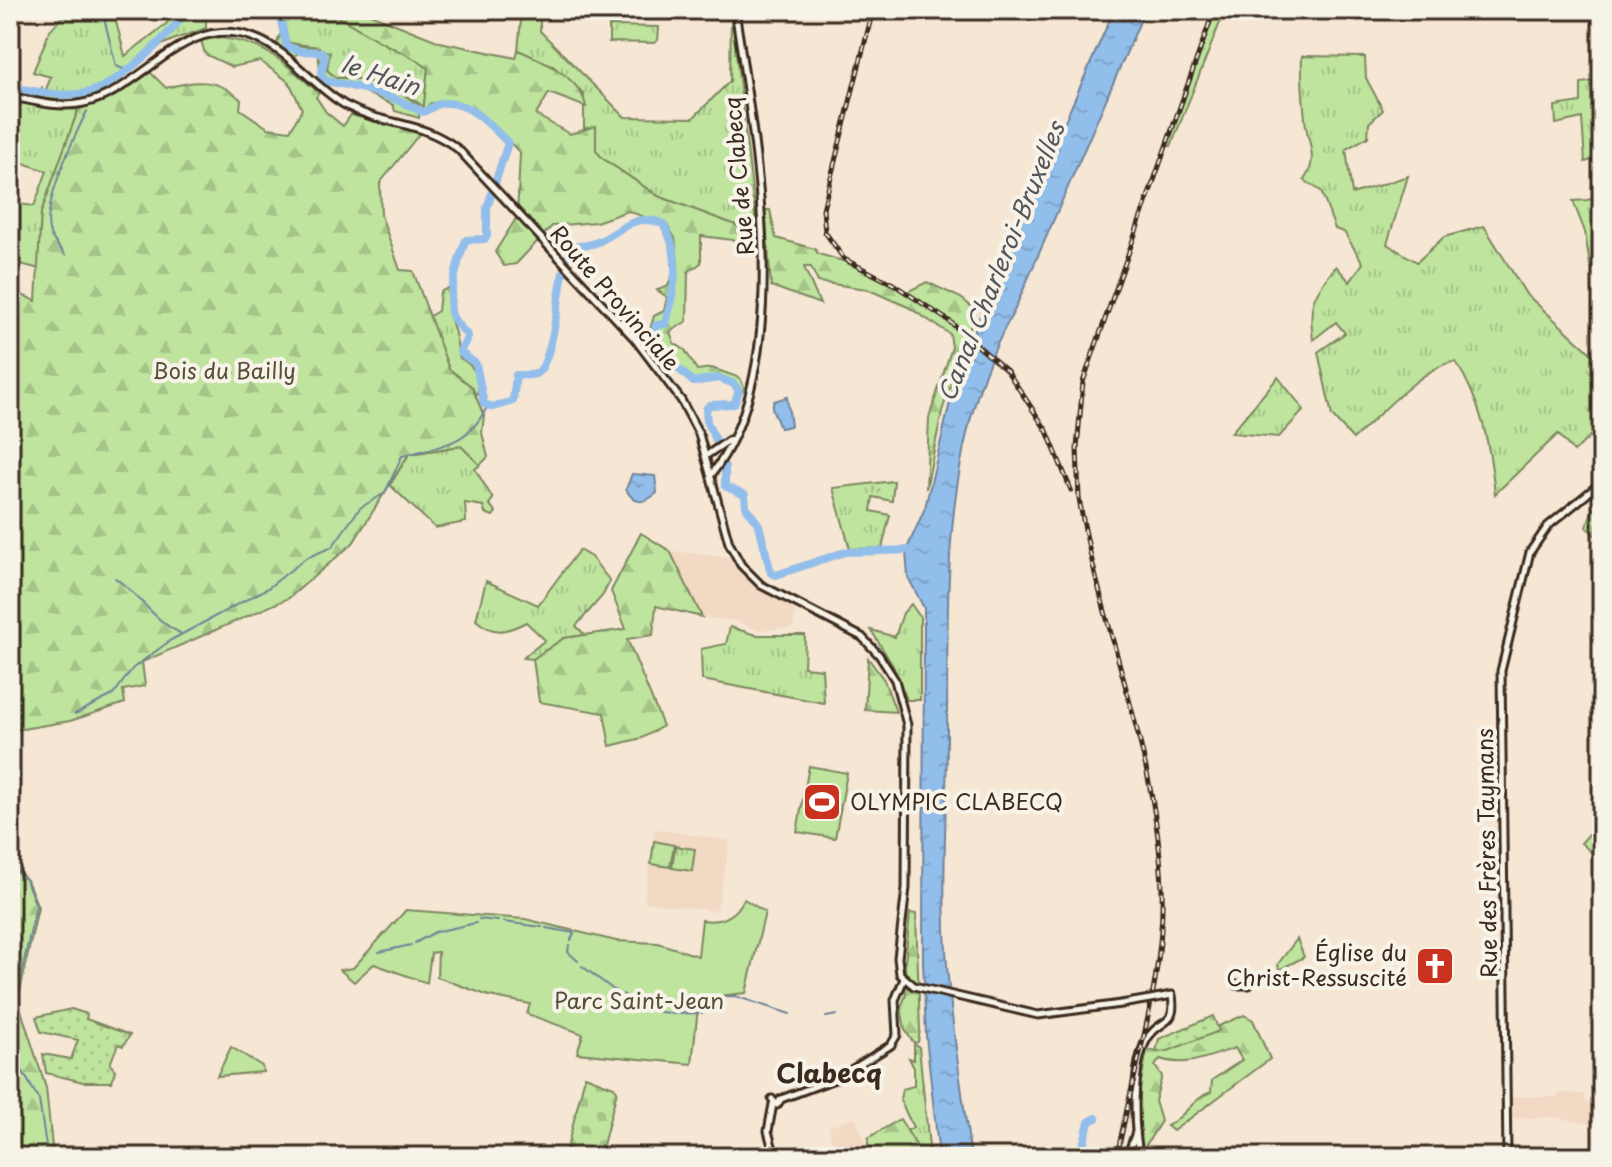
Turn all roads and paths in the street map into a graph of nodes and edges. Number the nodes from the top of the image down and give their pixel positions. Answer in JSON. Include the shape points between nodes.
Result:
{"nodes":[{"id":1,"x":735,"y":10,"type":"edge"},
{"id":2,"x":10,"y":96,"type":"edge"},
{"id":3,"x":735,"y":434,"type":"junction"},
{"id":4,"x":707,"y":455,"type":"junction"},
{"id":5,"x":712,"y":475,"type":"junction"},
{"id":6,"x":1602,"y":482,"type":"edge"},
{"id":7,"x":904,"y":979,"type":"junction"},
{"id":8,"x":1237,"y":985,"type":"dead end"},
{"id":9,"x":1249,"y":985,"type":"dead end"},
{"id":10,"x":1136,"y":1131,"type":"junction"},
{"id":11,"x":1139,"y":1156,"type":"edge"},
{"id":12,"x":775,"y":1157,"type":"edge"},
{"id":13,"x":1127,"y":1157,"type":"edge"},
{"id":14,"x":1507,"y":1157,"type":"edge"}],
"edges":[{"from":1,"to":3,"type":"main road","name":"Rue de Clabecq","via":[[764,246],[759,326]]},
{"from":2,"to":4,"type":"main road","name":"Route Provinciale","via":[[59,105],[86,103],[113,92],[201,36],[230,32],[269,44],[346,105],[447,140],[634,338],[681,400]]},
{"from":3,"to":4,"type":"main road"},
{"from":3,"to":5,"type":"main road","name":"Rue de Clabecq"},
{"from":4,"to":5,"type":"main road","name":"Route Provinciale"},
{"from":5,"to":7,"type":"main road","name":"Route Provinciale","via":[[729,543],[741,565],[761,585],[862,637],[895,680],[907,725],[906,888],[898,967]]},
{"from":6,"to":14,"type":"main road","name":"Rue des Frères Taymans","via":[[1548,526],[1530,552],[1500,686]]},
{"from":7,"to":10,"type":"main road","bridge":true,"via":[[914,986],[1043,1015],[1172,995],[1173,1016],[1145,1045],[1134,1105]]},
{"from":7,"to":12,"type":"main road","name":"Route Provinciale","via":[[895,1000],[897,1035],[891,1045],[823,1085],[778,1103],[768,1131]]},
{"from":8,"to":9,"type":"main road"},
{"from":10,"to":11,"type":"main road"},
{"from":10,"to":13,"type":"main road"}]}
